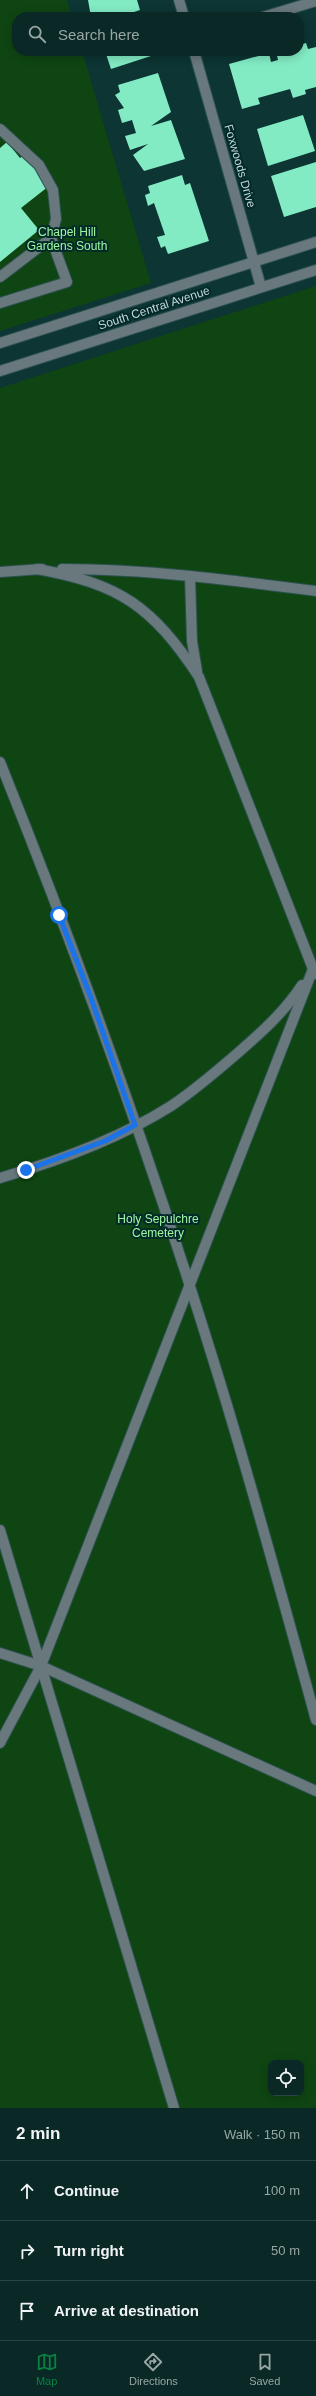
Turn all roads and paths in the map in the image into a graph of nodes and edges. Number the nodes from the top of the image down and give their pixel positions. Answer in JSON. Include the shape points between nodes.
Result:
{"nodes":[{"id":1,"x":179,"y":0,"type":"edge"},
{"id":2,"x":316,"y":1,"type":"edge"},
{"id":3,"x":183,"y":12,"type":"edge"},
{"id":4,"x":280,"y":12,"type":"edge"},
{"id":5,"x":195,"y":56,"type":"edge"},
{"id":6,"x":0,"y":130,"type":"edge"},
{"id":7,"x":51,"y":238,"type":"junction"},
{"id":8,"x":316,"y":242,"type":"edge"},
{"id":9,"x":254,"y":262,"type":"junction"},
{"id":10,"x":316,"y":270,"type":"edge"},
{"id":11,"x":0,"y":277,"type":"edge"},
{"id":12,"x":261,"y":287,"type":"junction"},
{"id":13,"x":0,"y":302,"type":"edge"},
{"id":14,"x":0,"y":343,"type":"edge"},
{"id":15,"x":0,"y":371,"type":"edge"},
{"id":16,"x":37,"y":568,"type":"junction"},
{"id":17,"x":11,"y":570,"type":"junction"},
{"id":18,"x":0,"y":572,"type":"edge"},
{"id":19,"x":0,"y":576,"type":"edge"},
{"id":20,"x":190,"y":576,"type":"junction"},
{"id":21,"x":316,"y":591,"type":"edge"},
{"id":22,"x":199,"y":677,"type":"junction"},
{"id":23,"x":0,"y":762,"type":"edge"},
{"id":24,"x":315,"y":973,"type":"edge"},
{"id":25,"x":135,"y":1125,"type":"junction"},
{"id":26,"x":0,"y":1178,"type":"edge"},
{"id":27,"x":190,"y":1287,"type":"junction"},
{"id":28,"x":0,"y":1530,"type":"edge"},
{"id":29,"x":0,"y":1653,"type":"edge"},
{"id":30,"x":41,"y":1666,"type":"junction"},
{"id":31,"x":316,"y":1720,"type":"edge"},
{"id":32,"x":0,"y":1742,"type":"edge"},
{"id":33,"x":316,"y":1791,"type":"edge"},
{"id":34,"x":174,"y":2108,"type":"edge"}],
"edges":[{"from":1,"to":3,"type":"street"},
{"from":2,"to":4,"type":"street"},
{"from":5,"to":9,"type":"street","name":"Foxwoods Drive"},
{"from":6,"to":7,"type":"street","via":[[39,165],[53,190],[56,219]]},
{"from":7,"to":11,"type":"street"},
{"from":7,"to":13,"type":"street","via":[[67,282]]},
{"from":8,"to":9,"type":"street","name":"South Central Avenue"},
{"from":9,"to":12,"type":"street","name":"Foxwoods Drive"},
{"from":9,"to":14,"type":"street","name":"South Central Avenue"},
{"from":10,"to":12,"type":"street","name":"South Central Avenue"},
{"from":12,"to":15,"type":"street","name":"South Central Avenue"},
{"from":16,"to":17,"type":"street"},
{"from":16,"to":20,"type":"street","via":[[113,569]]},
{"from":16,"to":22,"type":"street","via":[[76,576],[120,595],[139,607],[155,619],[168,634]]},
{"from":17,"to":18,"type":"street"},
{"from":17,"to":19,"type":"street"},
{"from":20,"to":21,"type":"street"},
{"from":20,"to":22,"type":"street","via":[[189,609]]},
{"from":22,"to":24,"type":"street"},
{"from":23,"to":25,"type":"street","via":[[91,998]]},
{"from":24,"to":25,"type":"street","via":[[260,1033],[196,1089]]},
{"from":24,"to":27,"type":"street"},
{"from":25,"to":26,"type":"street","via":[[78,1151]]},
{"from":25,"to":27,"type":"street"},
{"from":27,"to":30,"type":"street"},
{"from":27,"to":31,"type":"street","via":[[257,1506]]},
{"from":28,"to":30,"type":"street"},
{"from":29,"to":30,"type":"street"},
{"from":30,"to":32,"type":"street"},
{"from":30,"to":33,"type":"street"},
{"from":30,"to":34,"type":"street"}]}
